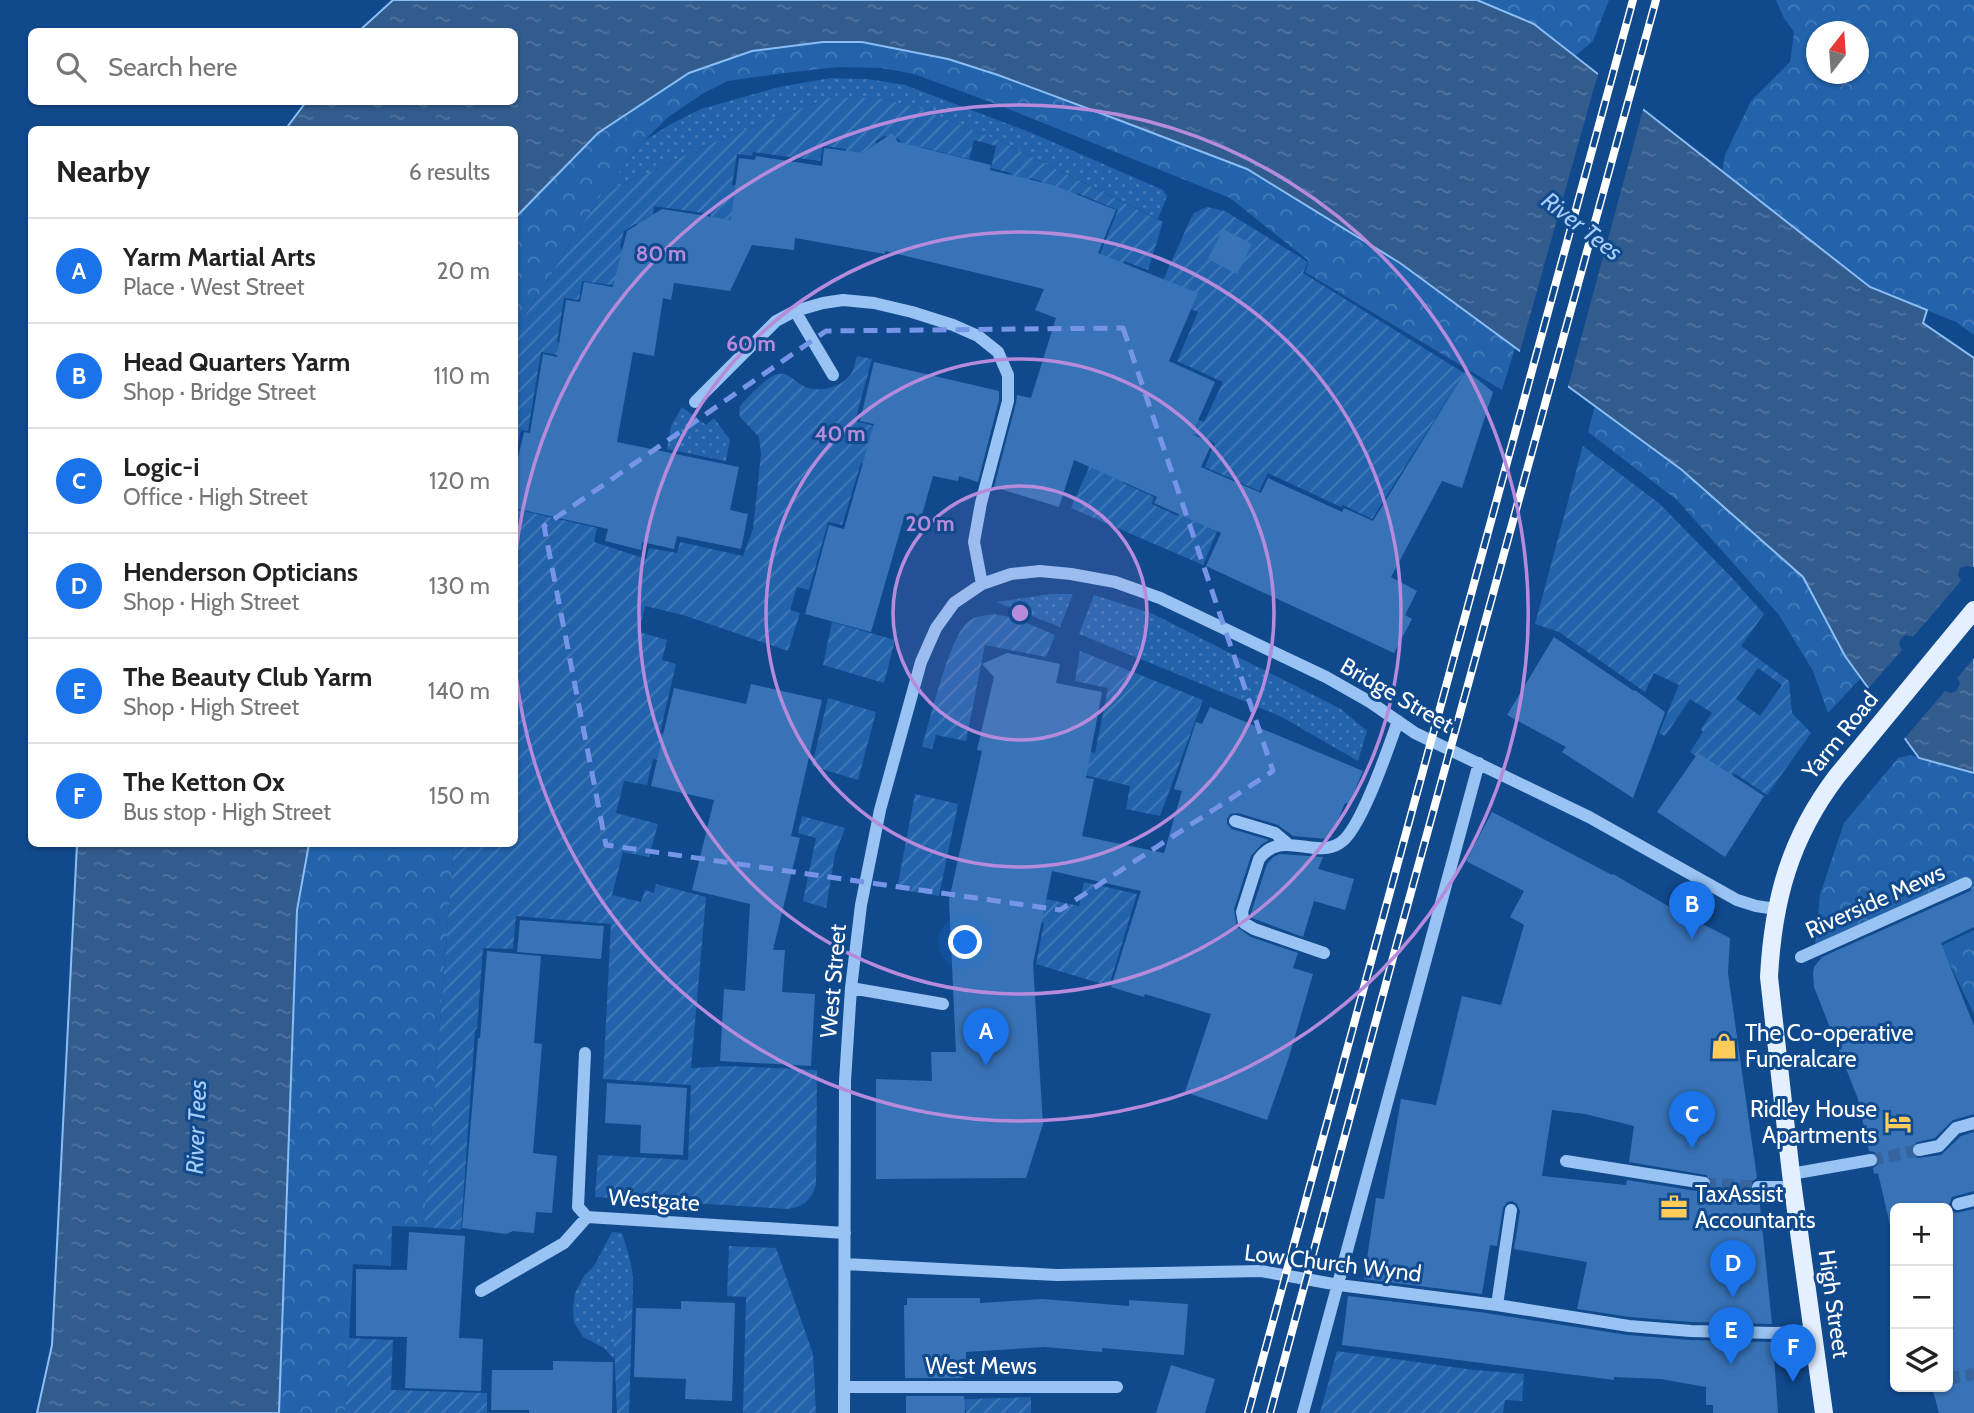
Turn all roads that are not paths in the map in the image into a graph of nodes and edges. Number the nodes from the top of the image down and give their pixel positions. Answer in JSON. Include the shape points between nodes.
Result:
{"nodes":[{"id":1,"x":795,"y":311,"type":"junction"},
{"id":2,"x":832,"y":375,"type":"dead end"},
{"id":3,"x":695,"y":402,"type":"dead end"},
{"id":4,"x":982,"y":584,"type":"junction"},
{"id":5,"x":1974,"y":610,"type":"edge"},
{"id":6,"x":1398,"y":720,"type":"junction"},
{"id":7,"x":1479,"y":763,"type":"junction"},
{"id":8,"x":1235,"y":821,"type":"dead end"},
{"id":9,"x":1288,"y":844,"type":"junction"},
{"id":10,"x":1966,"y":883,"type":"dead end"},
{"id":11,"x":1776,"y":909,"type":"junction"},
{"id":12,"x":1324,"y":953,"type":"dead end"},
{"id":13,"x":1801,"y":957,"type":"dead end"},
{"id":14,"x":851,"y":989,"type":"junction"},
{"id":15,"x":943,"y":1004,"type":"dead end"},
{"id":16,"x":585,"y":1053,"type":"dead end"},
{"id":17,"x":1974,"y":1123,"type":"edge"},
{"id":18,"x":1919,"y":1150,"type":"tunnel mouth"},
{"id":19,"x":1871,"y":1160,"type":"tunnel mouth"},
{"id":20,"x":1566,"y":1161,"type":"dead end"},
{"id":21,"x":1792,"y":1180,"type":"junction"},
{"id":22,"x":1704,"y":1183,"type":"tunnel mouth"},
{"id":23,"x":1758,"y":1187,"type":"tunnel mouth"},
{"id":24,"x":1974,"y":1200,"type":"edge"},
{"id":25,"x":1958,"y":1204,"type":"dead end"},
{"id":26,"x":1511,"y":1210,"type":"dead end"},
{"id":27,"x":587,"y":1217,"type":"junction"},
{"id":28,"x":845,"y":1233,"type":"junction"},
{"id":29,"x":845,"y":1264,"type":"junction"},
{"id":30,"x":1339,"y":1284,"type":"junction"},
{"id":31,"x":481,"y":1291,"type":"dead end"},
{"id":32,"x":1497,"y":1306,"type":"junction"},
{"id":33,"x":1814,"y":1331,"type":"junction"},
{"id":34,"x":844,"y":1387,"type":"junction"},
{"id":35,"x":1117,"y":1387,"type":"dead end"},
{"id":36,"x":844,"y":1413,"type":"edge"},
{"id":37,"x":1303,"y":1413,"type":"edge"},
{"id":38,"x":1824,"y":1413,"type":"edge"}],
"edges":[{"from":1,"to":2,"type":"street"},
{"from":1,"to":3,"type":"street","via":[[776,321]]},
{"from":1,"to":4,"type":"street","via":[[843,300],[874,303],[953,325],[998,352],[1008,375],[1008,401],[974,542]]},
{"from":4,"to":6,"type":"street","name":"Bridge Street","via":[[1040,571],[1139,590],[1326,677]]},
{"from":4,"to":14,"type":"street","name":"West Street","via":[[954,603],[920,662],[871,847]]},
{"from":5,"to":11,"type":"main road","name":"Yarm Road","via":[[1819,800],[1787,867]]},
{"from":6,"to":7,"type":"street","name":"Bridge Street"},
{"from":6,"to":9,"type":"street","via":[[1379,775],[1344,841],[1327,848]]},
{"from":7,"to":11,"type":"street","name":"Bridge Street","via":[[1589,817],[1737,900]]},
{"from":7,"to":30,"type":"street"},
{"from":8,"to":9,"type":"street","via":[[1275,833]]},
{"from":9,"to":12,"type":"street","via":[[1269,849],[1259,859],[1242,917],[1248,927]]},
{"from":10,"to":13,"type":"street","name":"Riverside Mews"},
{"from":11,"to":21,"type":"main road","name":"High Street","via":[[1769,977]]},
{"from":14,"to":15,"type":"street"},
{"from":14,"to":28,"type":"street","name":"West Street","via":[[845,1081]]},
{"from":16,"to":27,"type":"street","name":"Westgate","via":[[578,1207]]},
{"from":17,"to":18,"type":"street","via":[[1956,1128],[1939,1146]]},
{"from":19,"to":21,"type":"street"},
{"from":20,"to":22,"type":"street"},
{"from":21,"to":23,"type":"street"},
{"from":21,"to":33,"type":"main road","name":"High Street"},
{"from":24,"to":25,"type":"street"},
{"from":26,"to":32,"type":"street"},
{"from":27,"to":28,"type":"street","name":"Westgate"},
{"from":27,"to":31,"type":"street","via":[[564,1243]]},
{"from":28,"to":29,"type":"street","name":"West Street"},
{"from":29,"to":30,"type":"street","name":"Low Church Wynd","via":[[1058,1275],[1261,1271]]},
{"from":29,"to":34,"type":"street","name":"West Street"},
{"from":30,"to":32,"type":"street","name":"Low Church Wynd"},
{"from":30,"to":37,"type":"street"},
{"from":32,"to":33,"type":"street","name":"Low Church Wynd","via":[[1691,1331]]},
{"from":33,"to":38,"type":"main road","name":"High Street"},
{"from":34,"to":35,"type":"street","name":"West Mews"},
{"from":34,"to":36,"type":"street","name":"West Street"}]}
